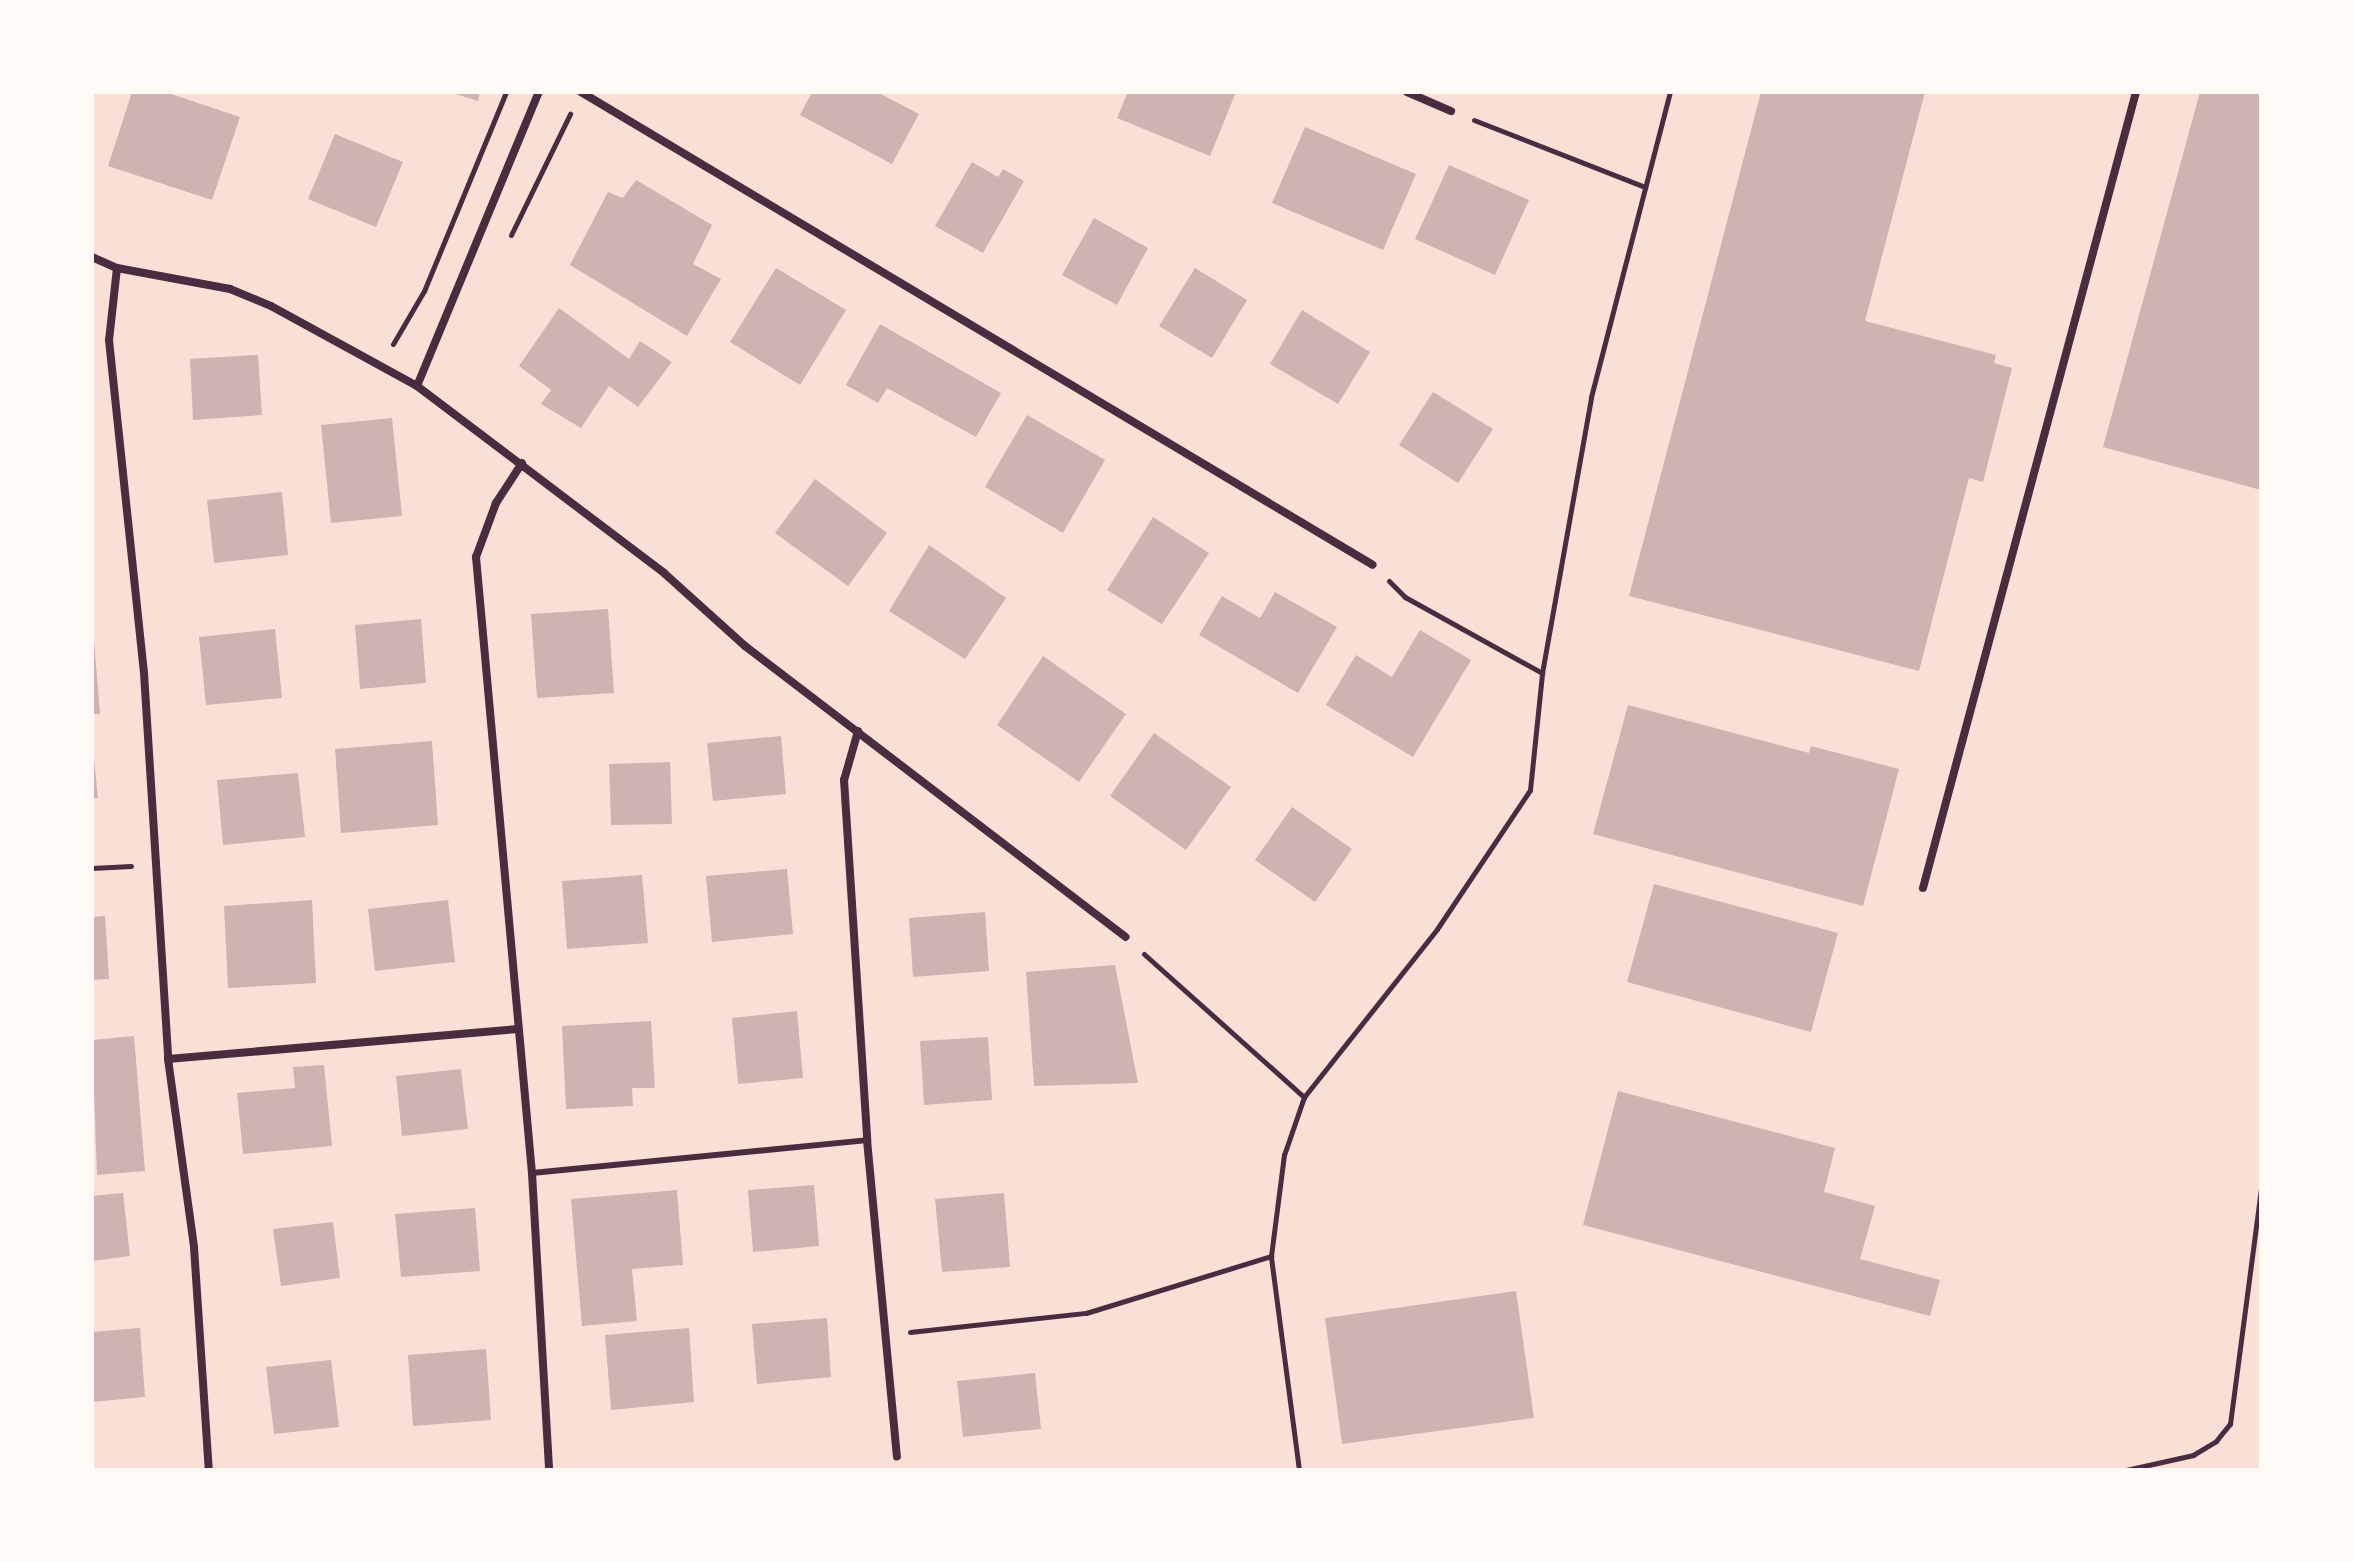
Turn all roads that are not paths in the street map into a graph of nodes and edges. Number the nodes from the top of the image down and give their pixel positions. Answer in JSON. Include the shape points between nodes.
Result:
{"nodes":[{"id":1,"x":539,"y":92,"type":"edge"},
{"id":2,"x":581,"y":92,"type":"edge"},
{"id":3,"x":1407,"y":92,"type":"edge"},
{"id":4,"x":2136,"y":92,"type":"edge"},
{"id":5,"x":1451,"y":111,"type":"road end"},
{"id":6,"x":92,"y":257,"type":"edge"},
{"id":7,"x":117,"y":268,"type":"junction"},
{"id":8,"x":417,"y":386,"type":"junction"},
{"id":9,"x":522,"y":463,"type":"junction"},
{"id":10,"x":1373,"y":565,"type":"road end"},
{"id":11,"x":858,"y":731,"type":"junction"},
{"id":12,"x":1923,"y":888,"type":"dead end"},
{"id":13,"x":1125,"y":937,"type":"road end"},
{"id":14,"x":519,"y":1029,"type":"junction"},
{"id":15,"x":168,"y":1059,"type":"junction"},
{"id":16,"x":867,"y":1140,"type":"junction"},
{"id":17,"x":532,"y":1173,"type":"junction"},
{"id":18,"x":897,"y":1457,"type":"dead end"},
{"id":19,"x":209,"y":1470,"type":"edge"},
{"id":20,"x":549,"y":1470,"type":"edge"}],
"edges":[{"from":1,"to":8,"type":"street"},
{"from":2,"to":10,"type":"street"},
{"from":3,"to":5,"type":"street"},
{"from":4,"to":12,"type":"street"},
{"from":6,"to":7,"type":"street"},
{"from":7,"to":8,"type":"street","via":[[230,289]]},
{"from":7,"to":15,"type":"street","via":[[109,340],[144,673]]},
{"from":8,"to":9,"type":"street"},
{"from":9,"to":11,"type":"street","via":[[664,573],[745,646]]},
{"from":9,"to":14,"type":"street","via":[[496,503],[476,557]]},
{"from":11,"to":13,"type":"street"},
{"from":11,"to":16,"type":"street","via":[[844,780]]},
{"from":14,"to":15,"type":"street"},
{"from":14,"to":17,"type":"street"},
{"from":15,"to":19,"type":"street","via":[[194,1247]]},
{"from":16,"to":17,"type":"lane"},
{"from":16,"to":18,"type":"street"},
{"from":17,"to":20,"type":"street"}]}
